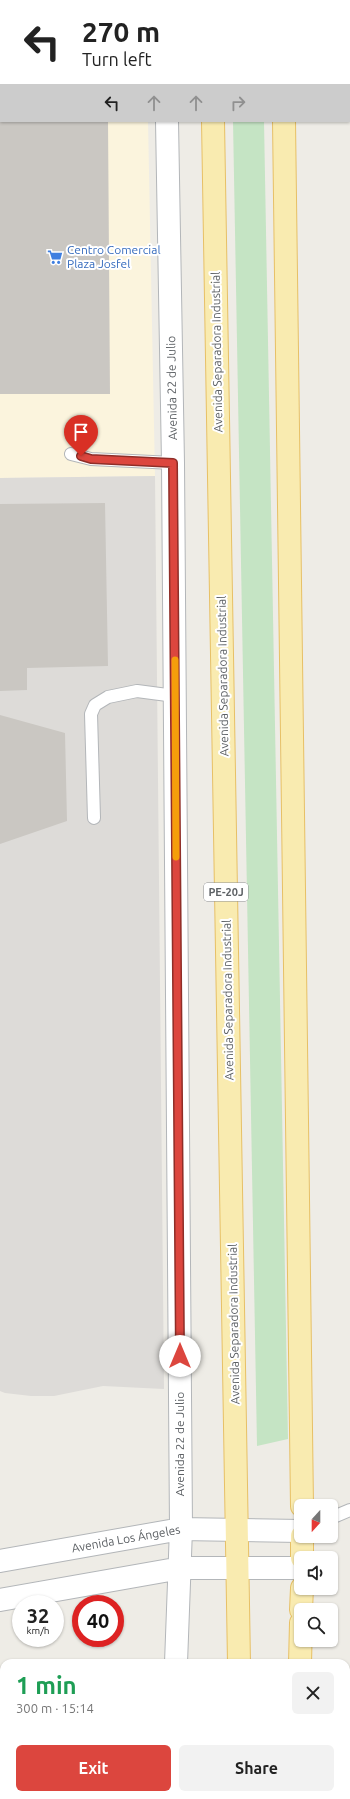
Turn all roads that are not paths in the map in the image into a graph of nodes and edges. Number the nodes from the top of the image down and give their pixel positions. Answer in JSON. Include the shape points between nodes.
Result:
{"nodes":[{"id":1,"x":167,"y":122,"type":"edge"},
{"id":2,"x":213,"y":122,"type":"edge"},
{"id":3,"x":284,"y":122,"type":"edge"},
{"id":4,"x":71,"y":454,"type":"dead end"},
{"id":5,"x":173,"y":463,"type":"junction"},
{"id":6,"x":175,"y":696,"type":"junction"},
{"id":7,"x":94,"y":818,"type":"dead end"},
{"id":8,"x":302,"y":1499,"type":"edge"},
{"id":9,"x":350,"y":1510,"type":"edge"},
{"id":10,"x":338,"y":1515,"type":"edge"},
{"id":11,"x":181,"y":1529,"type":"junction"},
{"id":12,"x":237,"y":1529,"type":"junction"},
{"id":13,"x":294,"y":1531,"type":"edge"},
{"id":14,"x":0,"y":1561,"type":"edge"},
{"id":15,"x":181,"y":1568,"type":"junction"},
{"id":16,"x":238,"y":1568,"type":"junction"},
{"id":17,"x":294,"y":1568,"type":"edge"},
{"id":18,"x":0,"y":1600,"type":"edge"},
{"id":19,"x":300,"y":1647,"type":"edge"},
{"id":20,"x":176,"y":1659,"type":"edge"},
{"id":21,"x":239,"y":1659,"type":"edge"},
{"id":22,"x":300,"y":1659,"type":"edge"}],
"edges":[{"from":1,"to":5,"type":"street","name":"Avenida 22 de Julio"},
{"from":2,"to":12,"type":"main road","name":"Avenida Separadora Industrial","number":"PE-20J"},
{"from":3,"to":8,"type":"main road"},
{"from":4,"to":5,"type":"lane","via":[[91,459]]},
{"from":5,"to":6,"type":"street","name":"Avenida 22 de Julio"},
{"from":6,"to":7,"type":"lane","via":[[137,691],[108,698],[95,705],[91,714]]},
{"from":6,"to":11,"type":"street","name":"Avenida 22 de Julio"},
{"from":9,"to":10,"type":"lane"},
{"from":11,"to":12,"type":"street","name":"Avenida Los Ángeles"},
{"from":11,"to":14,"type":"street","name":"Avenida Los Ángeles"},
{"from":11,"to":15,"type":"street","name":"Avenida 22 de Julio"},
{"from":12,"to":13,"type":"street","name":"Avenida Los Ángeles"},
{"from":12,"to":16,"type":"main road","name":"Avenida Separadora Industrial","number":"PE-20J"},
{"from":15,"to":16,"type":"street"},
{"from":15,"to":18,"type":"street"},
{"from":15,"to":20,"type":"street","name":"Avenida 22 de Julio"},
{"from":16,"to":17,"type":"street"},
{"from":16,"to":21,"type":"main road","name":"Avenida Separadora Industrial","number":"PE-20J"},
{"from":19,"to":22,"type":"main road"}]}
